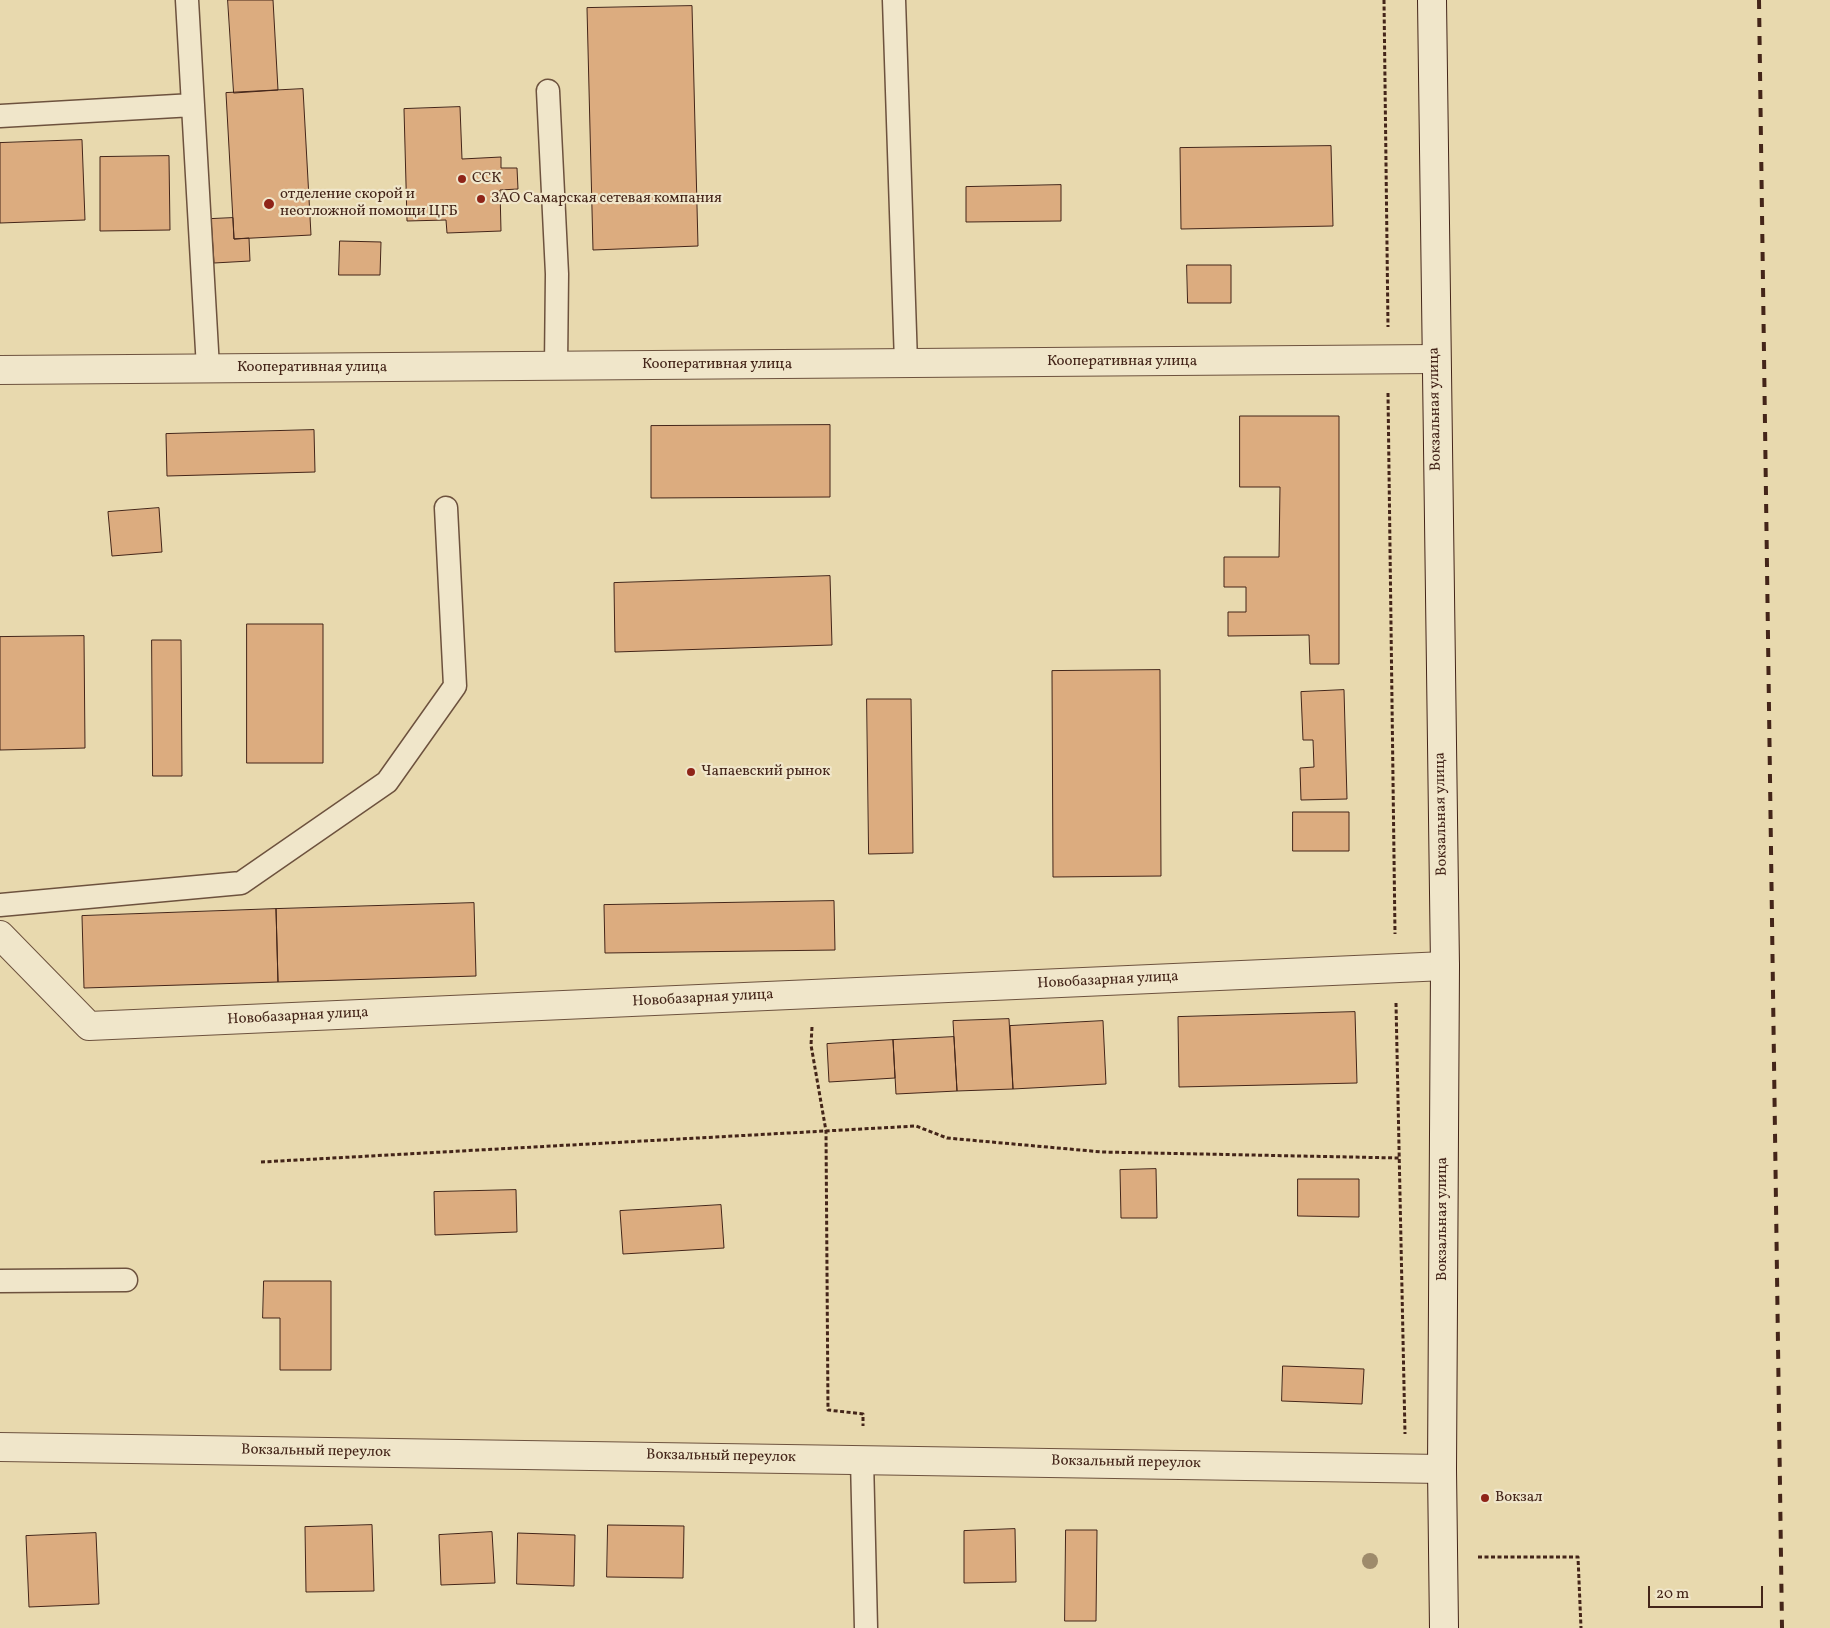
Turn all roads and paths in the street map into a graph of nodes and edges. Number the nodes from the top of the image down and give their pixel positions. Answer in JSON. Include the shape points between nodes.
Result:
{"nodes":[{"id":1,"x":187,"y":0,"type":"edge"},
{"id":2,"x":894,"y":0,"type":"edge"},
{"id":3,"x":1384,"y":0,"type":"edge"},
{"id":4,"x":1432,"y":0,"type":"edge"},
{"id":5,"x":548,"y":91,"type":"dead end"},
{"id":6,"x":193,"y":105,"type":"junction"},
{"id":7,"x":0,"y":116,"type":"edge"},
{"id":8,"x":1435,"y":359,"type":"junction"},
{"id":9,"x":1388,"y":360,"type":"junction"},
{"id":10,"x":906,"y":364,"type":"junction"},
{"id":11,"x":556,"y":366,"type":"junction"},
{"id":12,"x":208,"y":368,"type":"junction"},
{"id":13,"x":0,"y":370,"type":"edge"},
{"id":14,"x":446,"y":508,"type":"dead end"},
{"id":15,"x":0,"y":905,"type":"edge"},
{"id":16,"x":0,"y":935,"type":"edge"},
{"id":17,"x":1445,"y":966,"type":"junction"},
{"id":18,"x":1396,"y":968,"type":"junction"},
{"id":19,"x":814,"y":994,"type":"junction"},
{"id":20,"x":826,"y":1131,"type":"junction"},
{"id":21,"x":261,"y":1162,"type":"dead end"},
{"id":22,"x":126,"y":1280,"type":"dead end"},
{"id":23,"x":0,"y":1281,"type":"edge"},
{"id":24,"x":0,"y":1447,"type":"edge"},
{"id":25,"x":862,"y":1459,"type":"junction"},
{"id":26,"x":1442,"y":1469,"type":"junction"},
{"id":27,"x":866,"y":1628,"type":"edge"},
{"id":28,"x":1444,"y":1628,"type":"edge"}],
"edges":[{"from":1,"to":6,"type":"lane"},
{"from":2,"to":10,"type":"lane"},
{"from":3,"to":9,"type":"path"},
{"from":4,"to":8,"type":"street","name":"Вокзальная улица"},
{"from":5,"to":11,"type":"lane","via":[[556,274]]},
{"from":6,"to":7,"type":"lane"},
{"from":6,"to":12,"type":"lane"},
{"from":8,"to":9,"type":"street","name":"Кооперативная улица"},
{"from":8,"to":17,"type":"street","name":"Вокзальная улица"},
{"from":9,"to":10,"type":"street","name":"Кооперативная улица"},
{"from":9,"to":18,"type":"path"},
{"from":10,"to":11,"type":"street","name":"Кооперативная улица"},
{"from":11,"to":12,"type":"street","name":"Кооперативная улица"},
{"from":12,"to":13,"type":"street","name":"Кооперативная улица"},
{"from":14,"to":15,"type":"lane","via":[[455,686],[387,782],[241,883]]},
{"from":16,"to":19,"type":"street","name":"Новобазарная улица","via":[[89,1026]]},
{"from":17,"to":18,"type":"street","name":"Новобазарная улица"},
{"from":17,"to":26,"type":"street","name":"Вокзальная улица"},
{"from":18,"to":19,"type":"street","name":"Новобазарная улица"},
{"from":18,"to":20,"type":"path","via":[[1399,1158],[1102,1152],[947,1138],[916,1126]]},
{"from":19,"to":20,"type":"path","via":[[812,1045]]},
{"from":20,"to":21,"type":"path"},
{"from":20,"to":25,"type":"path","via":[[828,1410],[862,1414]]},
{"from":22,"to":23,"type":"lane"},
{"from":24,"to":25,"type":"street","name":"Вокзальный переулок"},
{"from":25,"to":26,"type":"street","name":"Вокзальный переулок"},
{"from":25,"to":27,"type":"lane"},
{"from":26,"to":28,"type":"street","name":"Вокзальная улица"}]}
